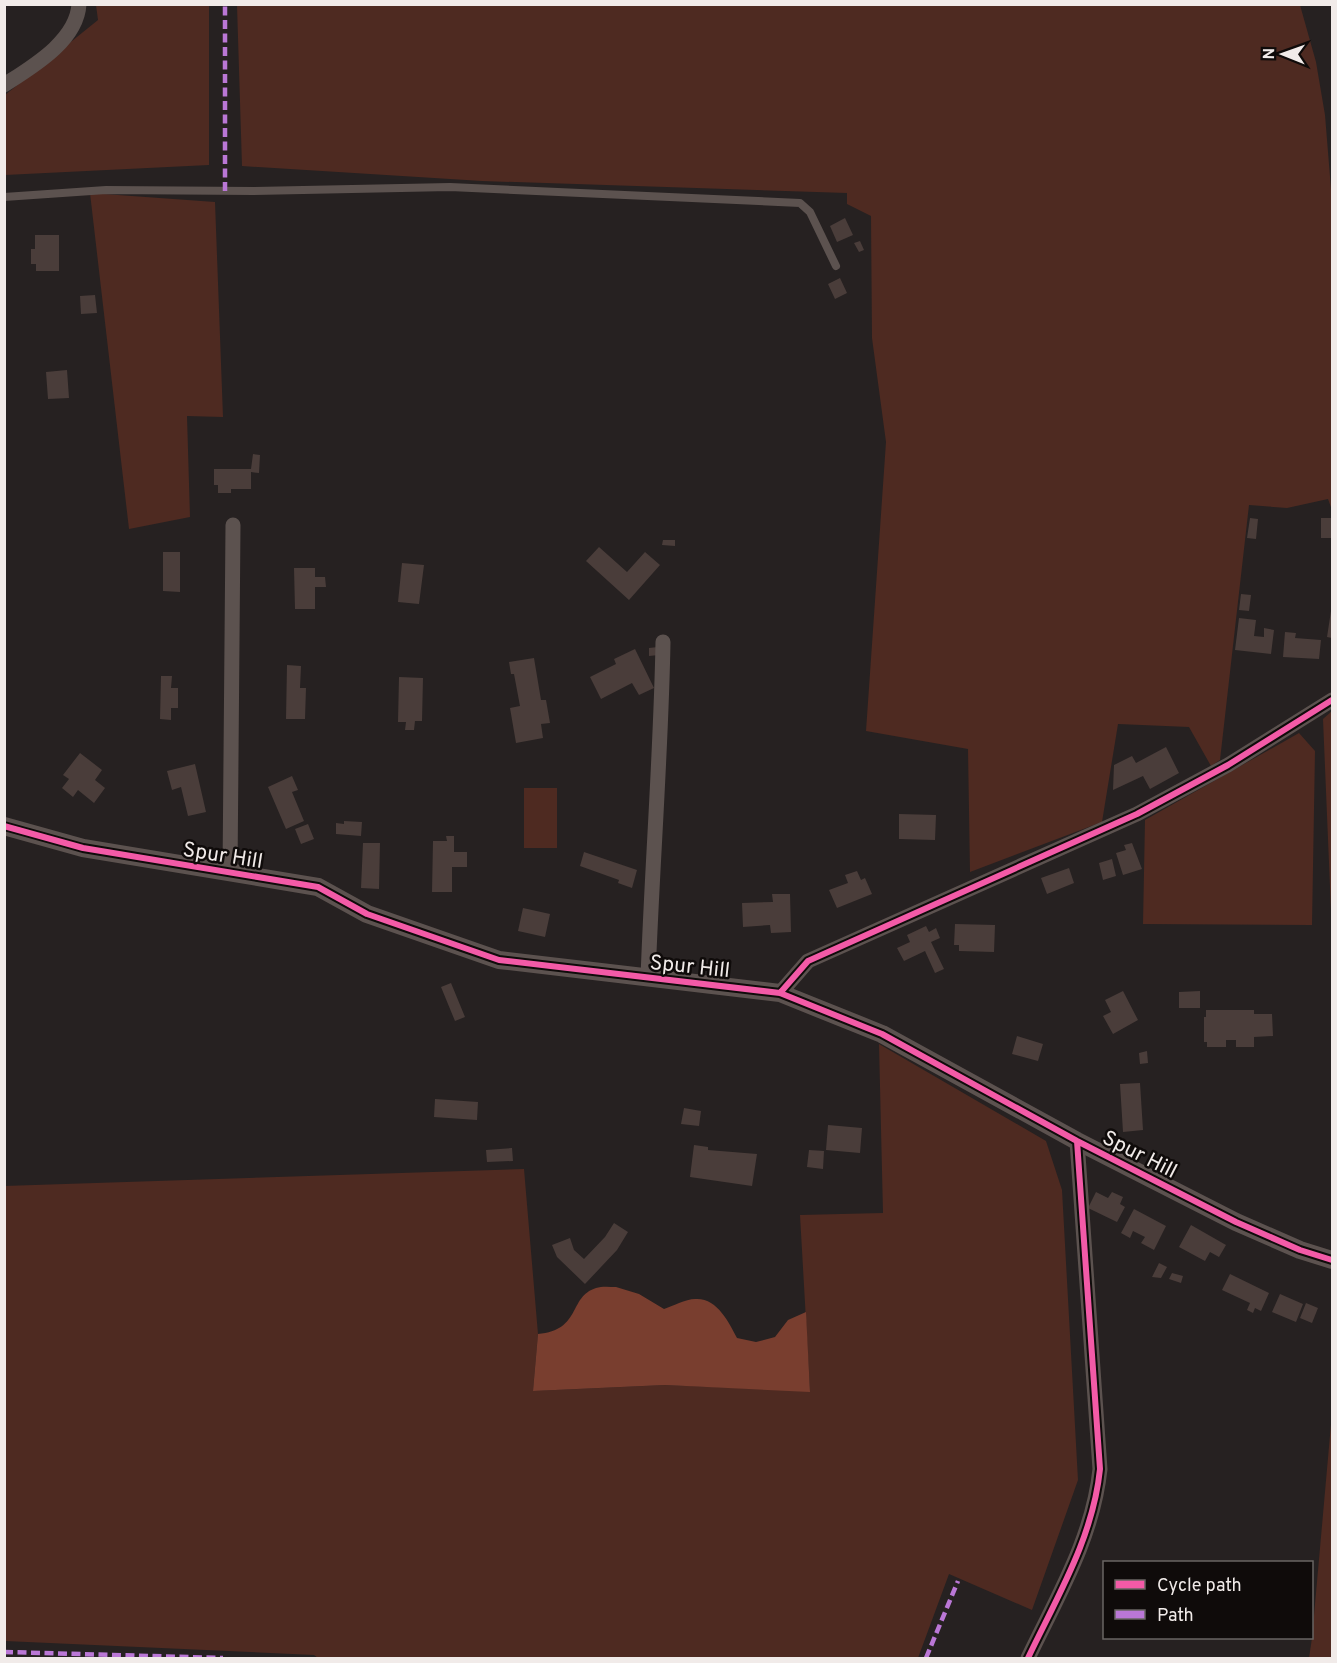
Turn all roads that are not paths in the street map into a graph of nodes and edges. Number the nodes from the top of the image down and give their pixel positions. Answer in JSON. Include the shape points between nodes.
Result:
{"nodes":[{"id":1,"x":79,"y":4,"type":"edge"},
{"id":2,"x":4,"y":85,"type":"edge"},
{"id":3,"x":4,"y":197,"type":"edge"},
{"id":4,"x":836,"y":266,"type":"dead end"},
{"id":5,"x":233,"y":525,"type":"dead end"},
{"id":6,"x":663,"y":642,"type":"dead end"},
{"id":7,"x":1332,"y":700,"type":"edge"},
{"id":8,"x":4,"y":825,"type":"edge"},
{"id":9,"x":230,"y":873,"type":"junction"},
{"id":10,"x":648,"y":978,"type":"junction"},
{"id":11,"x":780,"y":993,"type":"junction"},
{"id":12,"x":1077,"y":1141,"type":"junction"},
{"id":13,"x":1332,"y":1260,"type":"edge"},
{"id":14,"x":1028,"y":1659,"type":"edge"}],
"edges":[{"from":1,"to":2,"type":"street","via":[[70,30],[37,63]]},
{"from":3,"to":4,"type":"lane","via":[[106,190],[254,192],[450,187],[800,203],[810,212]]},
{"from":5,"to":9,"type":"street"},
{"from":6,"to":10,"type":"street","via":[[661,766]]},
{"from":7,"to":11,"type":"street","via":[[1228,765],[1137,814],[808,961]]},
{"from":8,"to":9,"type":"street","name":"Spur Hill","via":[[83,848]]},
{"from":9,"to":10,"type":"street","name":"Spur Hill","via":[[318,887],[367,914],[487,957]]},
{"from":10,"to":11,"type":"street","name":"Spur Hill"},
{"from":11,"to":12,"type":"street","name":"Spur Hill","via":[[882,1034]]},
{"from":12,"to":13,"type":"street","name":"Spur Hill","via":[[1236,1222]]},
{"from":12,"to":14,"type":"street","via":[[1100,1469],[1089,1531]]}]}
